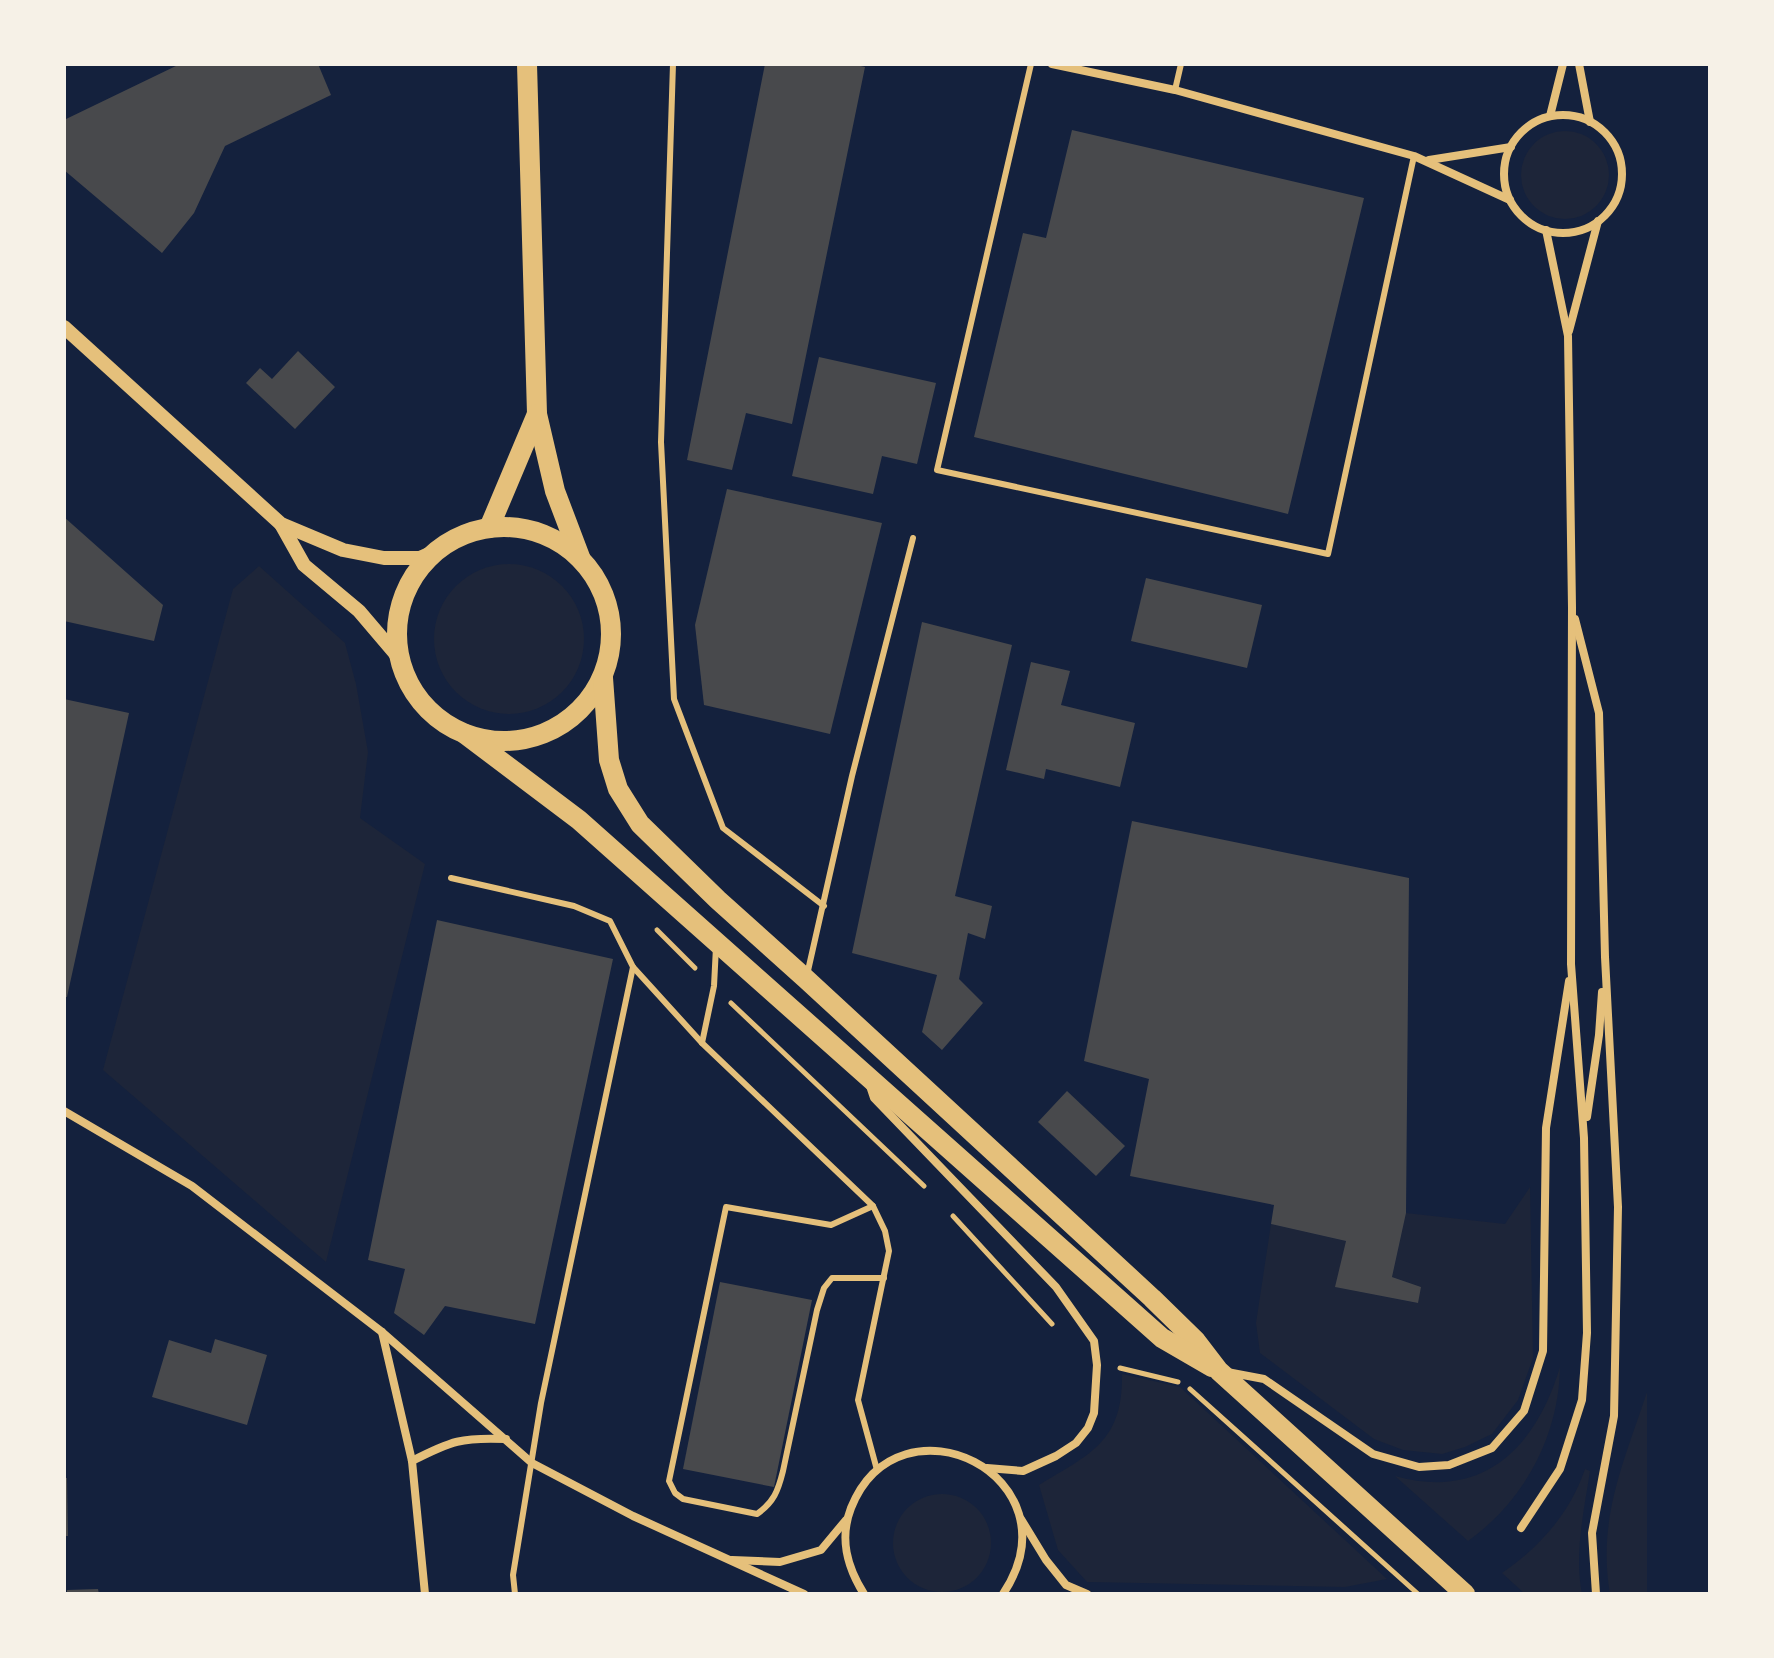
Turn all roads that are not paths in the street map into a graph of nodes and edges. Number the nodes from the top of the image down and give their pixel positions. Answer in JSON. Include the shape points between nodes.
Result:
{"nodes":[{"id":1,"x":527,"y":64,"type":"edge"},
{"id":2,"x":673,"y":64,"type":"edge"},
{"id":3,"x":1031,"y":64,"type":"edge"},
{"id":4,"x":1052,"y":64,"type":"edge"},
{"id":5,"x":1181,"y":64,"type":"edge"},
{"id":6,"x":1563,"y":64,"type":"edge"},
{"id":7,"x":1579,"y":64,"type":"edge"},
{"id":8,"x":1175,"y":90,"type":"junction"},
{"id":9,"x":1550,"y":116,"type":"junction"},
{"id":10,"x":1590,"y":122,"type":"junction"},
{"id":11,"x":1511,"y":147,"type":"junction"},
{"id":12,"x":1414,"y":156,"type":"junction"},
{"id":13,"x":1428,"y":160,"type":"junction"},
{"id":14,"x":1510,"y":200,"type":"junction"},
{"id":15,"x":1598,"y":221,"type":"junction"},
{"id":16,"x":1546,"y":230,"type":"junction"},
{"id":17,"x":64,"y":327,"type":"edge"},
{"id":18,"x":1568,"y":336,"type":"junction"},
{"id":19,"x":537,"y":414,"type":"junction"},
{"id":20,"x":281,"y":524,"type":"junction"},
{"id":21,"x":489,"y":528,"type":"junction"},
{"id":22,"x":913,"y":538,"type":"dead end"},
{"id":23,"x":436,"y":551,"type":"junction"},
{"id":24,"x":580,"y":557,"type":"junction"},
{"id":25,"x":1572,"y":607,"type":"junction"},
{"id":26,"x":399,"y":658,"type":"junction"},
{"id":27,"x":603,"y":678,"type":"junction"},
{"id":28,"x":465,"y":734,"type":"junction"},
{"id":29,"x":451,"y":878,"type":"dead end"},
{"id":30,"x":824,"y":906,"type":"junction"},
{"id":31,"x":717,"y":940,"type":"junction"},
{"id":32,"x":1605,"y":957,"type":"junction"},
{"id":33,"x":1571,"y":964,"type":"junction"},
{"id":34,"x":633,"y":967,"type":"junction"},
{"id":35,"x":806,"y":979,"type":"junction"},
{"id":36,"x":702,"y":1043,"type":"junction"},
{"id":37,"x":866,"y":1073,"type":"junction"},
{"id":38,"x":64,"y":1111,"type":"edge"},
{"id":39,"x":1584,"y":1138,"type":"junction"},
{"id":40,"x":873,"y":1206,"type":"junction"},
{"id":41,"x":884,"y":1278,"type":"junction"},
{"id":42,"x":382,"y":1332,"type":"junction"},
{"id":43,"x":1219,"y":1371,"type":"junction"},
{"id":44,"x":506,"y":1439,"type":"junction"},
{"id":45,"x":412,"y":1461,"type":"junction"},
{"id":46,"x":532,"y":1463,"type":"junction"},
{"id":47,"x":987,"y":1468,"type":"junction"},
{"id":48,"x":877,"y":1470,"type":"junction"},
{"id":49,"x":1020,"y":1516,"type":"junction"},
{"id":50,"x":847,"y":1519,"type":"junction"},
{"id":51,"x":1521,"y":1528,"type":"dead end"},
{"id":52,"x":727,"y":1560,"type":"junction"},
{"id":53,"x":425,"y":1594,"type":"edge"},
{"id":54,"x":515,"y":1594,"type":"edge"},
{"id":55,"x":804,"y":1594,"type":"edge"},
{"id":56,"x":864,"y":1594,"type":"edge"},
{"id":57,"x":1003,"y":1594,"type":"edge"},
{"id":58,"x":1087,"y":1594,"type":"edge"},
{"id":59,"x":1465,"y":1594,"type":"edge"},
{"id":60,"x":1596,"y":1594,"type":"edge"}],
"edges":[{"from":1,"to":19,"type":"main road"},
{"from":2,"to":30,"type":"lane","via":[[661,442],[674,699],[723,828]]},
{"from":3,"to":12,"type":"lane","via":[[937,470],[1328,554]]},
{"from":4,"to":8,"type":"street"},
{"from":5,"to":8,"type":"lane"},
{"from":6,"to":9,"type":"street"},
{"from":7,"to":10,"type":"street"},
{"from":8,"to":12,"type":"street"},
{"from":9,"to":10,"type":"street"},
{"from":9,"to":11,"type":"street","via":[[1521,133]]},
{"from":10,"to":15,"type":"street","via":[[1604,131],[1621,161],[1615,202]]},
{"from":11,"to":13,"type":"street"},
{"from":11,"to":14,"type":"street","via":[[1505,164]]},
{"from":12,"to":13,"type":"street"},
{"from":13,"to":14,"type":"street"},
{"from":14,"to":16,"type":"street","via":[[1531,224]]},
{"from":15,"to":16,"type":"street","via":[[1573,232]]},
{"from":15,"to":18,"type":"street"},
{"from":16,"to":18,"type":"street"},
{"from":17,"to":20,"type":"street"},
{"from":18,"to":25,"type":"street"},
{"from":19,"to":21,"type":"main road"},
{"from":19,"to":24,"type":"main road","via":[[555,491]]},
{"from":20,"to":23,"type":"street","via":[[343,550],[384,558],[420,558]]},
{"from":20,"to":26,"type":"street","via":[[304,565],[359,611]]},
{"from":21,"to":23,"type":"main road"},
{"from":21,"to":24,"type":"main road","via":[[529,529]]},
{"from":22,"to":30,"type":"lane"},
{"from":23,"to":26,"type":"main road","via":[[402,599],[396,638]]},
{"from":24,"to":27,"type":"main road","via":[[610,612],[611,653]]},
{"from":25,"to":32,"type":"street","via":[[1599,713]]},
{"from":25,"to":33,"type":"street"},
{"from":26,"to":28,"type":"main road","via":[[430,712]]},
{"from":27,"to":28,"type":"main road","via":[[582,709],[547,733],[506,742]]},
{"from":27,"to":35,"type":"main road","via":[[609,760],[629,810]]},
{"from":28,"to":31,"type":"main road","via":[[579,820]]},
{"from":29,"to":34,"type":"lane","via":[[574,906],[610,921]]},
{"from":30,"to":35,"type":"lane"},
{"from":31,"to":36,"type":"lane"},
{"from":31,"to":37,"type":"main road"},
{"from":32,"to":39,"type":"street"},
{"from":32,"to":60,"type":"street","via":[[1618,1207],[1617,1347],[1614,1416],[1592,1533]]},
{"from":33,"to":39,"type":"street"},
{"from":33,"to":43,"type":"street","via":[[1546,1128],[1543,1351],[1524,1411],[1492,1448],[1449,1465],[1419,1467],[1373,1454],[1264,1379]]},
{"from":34,"to":36,"type":"lane"},
{"from":34,"to":46,"type":"lane"},
{"from":35,"to":43,"type":"main road","via":[[1152,1298]]},
{"from":36,"to":40,"type":"lane"},
{"from":37,"to":43,"type":"main road","via":[[1162,1338]]},
{"from":37,"to":47,"type":"street","via":[[874,1098],[1056,1287],[1094,1341],[1094,1413],[1076,1443],[1023,1471]]},
{"from":38,"to":42,"type":"street","via":[[192,1186]]},
{"from":39,"to":51,"type":"street","via":[[1587,1333],[1582,1400],[1560,1469]]},
{"from":40,"to":41,"type":"lane","via":[[889,1251]]},
{"from":40,"to":41,"type":"lane","via":[[831,1225],[726,1207],[669,1481],[675,1493],[757,1514],[769,1505],[783,1471],[824,1288],[832,1278]]},
{"from":41,"to":48,"type":"lane","via":[[858,1400]]},
{"from":42,"to":44,"type":"street"},
{"from":42,"to":45,"type":"street"},
{"from":43,"to":59,"type":"main road"},
{"from":44,"to":45,"type":"street","via":[[471,1437]]},
{"from":44,"to":46,"type":"street"},
{"from":45,"to":53,"type":"street"},
{"from":46,"to":52,"type":"street"},
{"from":46,"to":54,"type":"lane","via":[[513,1575]]},
{"from":47,"to":48,"type":"street","via":[[960,1454],[930,1450],[902,1456]]},
{"from":47,"to":49,"type":"street","via":[[1008,1489]]},
{"from":48,"to":50,"type":"street","via":[[858,1492]]},
{"from":49,"to":57,"type":"street","via":[[1023,1546],[1016,1575]]},
{"from":49,"to":58,"type":"street","via":[[1066,1585]]},
{"from":50,"to":52,"type":"street","via":[[821,1550],[780,1562]]},
{"from":50,"to":56,"type":"street","via":[[845,1548],[852,1576]]},
{"from":52,"to":55,"type":"street"}]}
